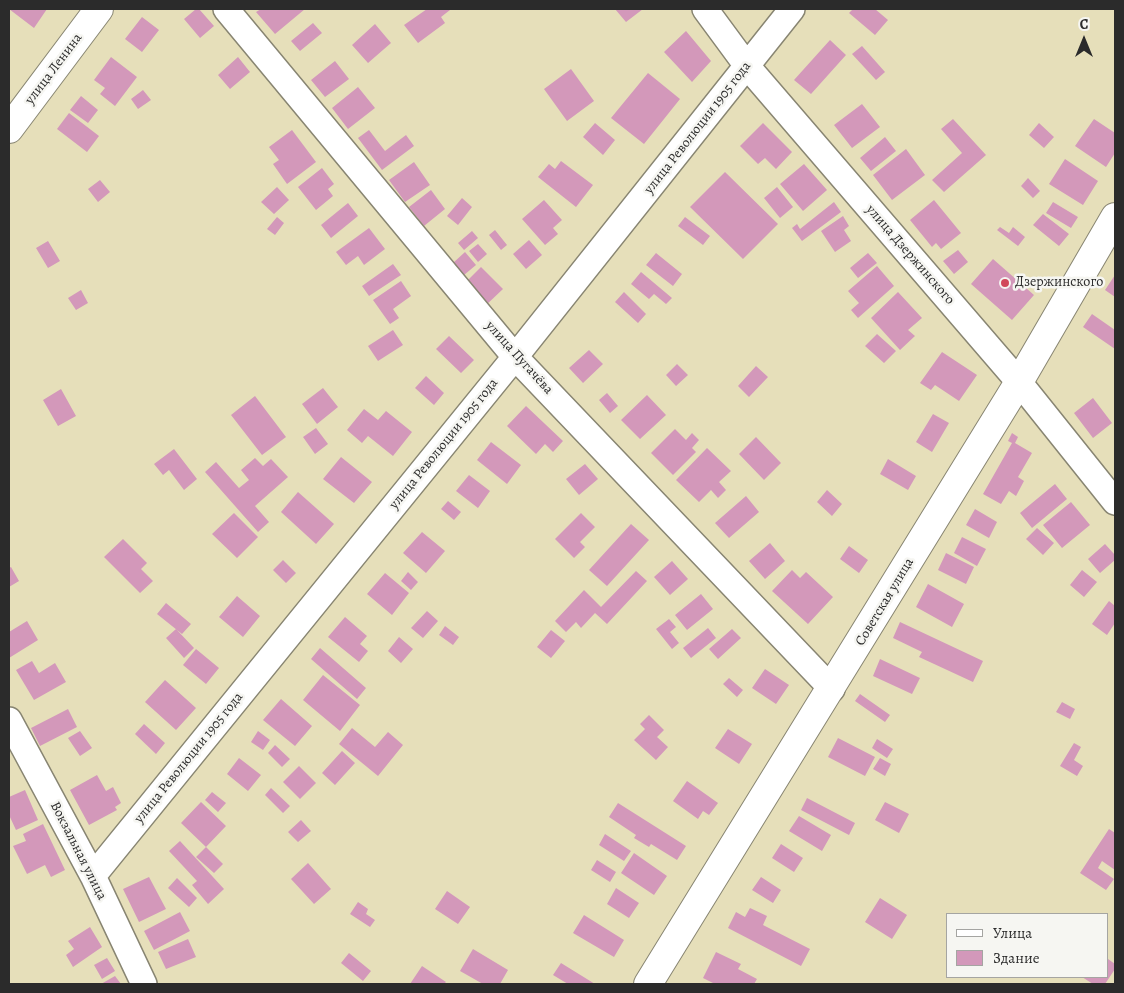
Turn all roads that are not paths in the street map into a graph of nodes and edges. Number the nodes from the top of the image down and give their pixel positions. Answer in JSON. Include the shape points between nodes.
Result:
{"nodes":[{"id":1,"x":99,"y":9,"type":"edge"},
{"id":2,"x":226,"y":9,"type":"edge"},
{"id":3,"x":705,"y":9,"type":"edge"},
{"id":4,"x":792,"y":9,"type":"edge"},
{"id":5,"x":747,"y":66,"type":"junction"},
{"id":6,"x":9,"y":129,"type":"edge"},
{"id":7,"x":1115,"y":217,"type":"edge"},
{"id":8,"x":515,"y":357,"type":"junction"},
{"id":9,"x":1019,"y":382,"type":"junction"},
{"id":10,"x":1115,"y":502,"type":"edge"},
{"id":11,"x":832,"y":689,"type":"junction"},
{"id":12,"x":9,"y":720,"type":"edge"},
{"id":13,"x":93,"y":876,"type":"junction"},
{"id":14,"x":144,"y":984,"type":"edge"},
{"id":15,"x":648,"y":984,"type":"edge"}],
"edges":[{"from":1,"to":6,"type":"street","name":"улица Ленина"},
{"from":2,"to":8,"type":"street","name":"улица Пугачёва"},
{"from":3,"to":5,"type":"street","name":"улица Дзержинского"},
{"from":4,"to":5,"type":"street","name":"улица Революции 1905 года"},
{"from":5,"to":8,"type":"street","name":"улица Революции 1905 года"},
{"from":5,"to":9,"type":"street","name":"улица Дзержинского"},
{"from":7,"to":9,"type":"street","name":"Советская улица"},
{"from":8,"to":11,"type":"street","name":"улица Пугачёва"},
{"from":8,"to":13,"type":"street","name":"улица Революции 1905 года"},
{"from":9,"to":10,"type":"street","name":"улица Дзержинского"},
{"from":9,"to":11,"type":"street","name":"Советская улица"},
{"from":11,"to":15,"type":"street","name":"Советская улица"},
{"from":12,"to":13,"type":"street","name":"Вокзальная улица"},
{"from":13,"to":14,"type":"street","name":"Вокзальная улица"}]}
